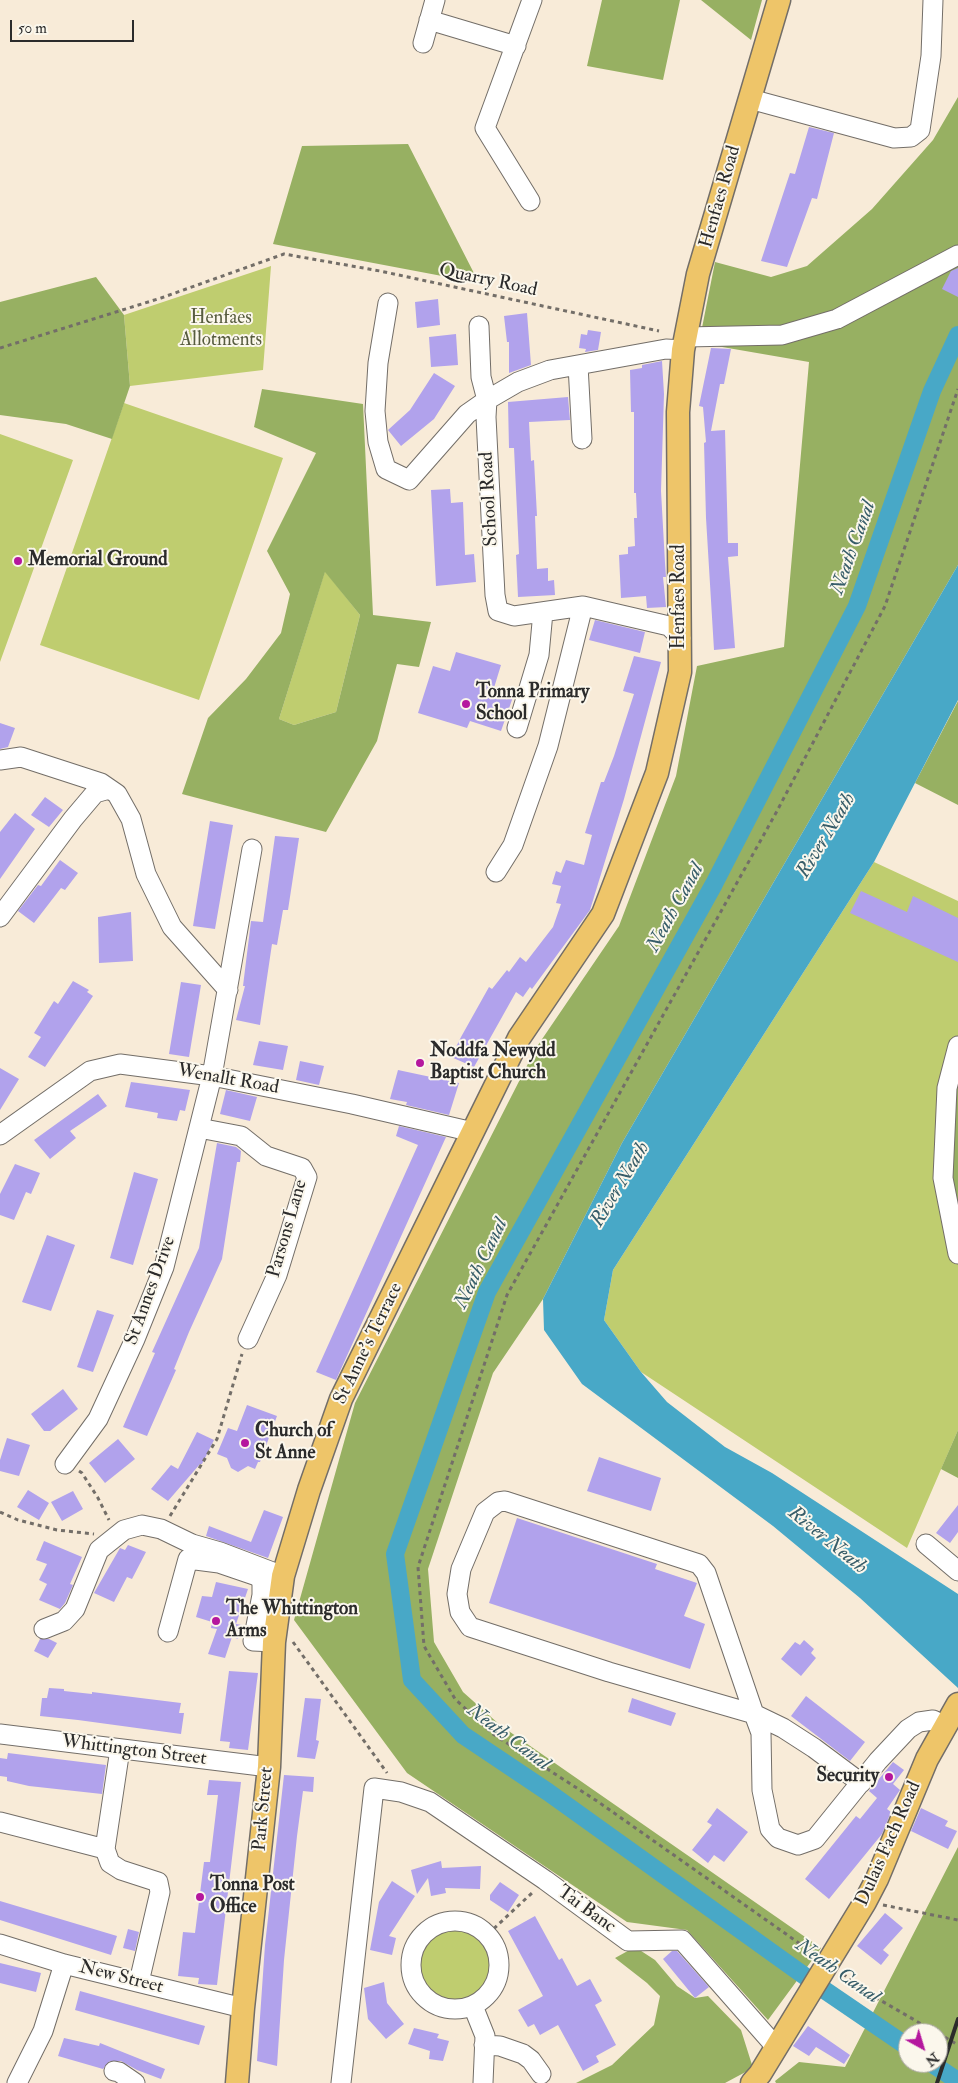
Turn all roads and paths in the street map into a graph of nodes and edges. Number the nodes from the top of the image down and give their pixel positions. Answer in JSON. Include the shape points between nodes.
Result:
{"nodes":[{"id":1,"x":435,"y":0,"type":"edge"},
{"id":2,"x":532,"y":0,"type":"edge"},
{"id":3,"x":778,"y":0,"type":"edge"},
{"id":4,"x":933,"y":0,"type":"edge"},
{"id":5,"x":429,"y":20,"type":"junction"},
{"id":6,"x":423,"y":43,"type":"dead end"},
{"id":7,"x":516,"y":46,"type":"junction"},
{"id":8,"x":750,"y":99,"type":"junction"},
{"id":9,"x":530,"y":201,"type":"dead end"},
{"id":10,"x":958,"y":255,"type":"edge"},
{"id":11,"x":388,"y":303,"type":"dead end"},
{"id":12,"x":478,"y":326,"type":"dead end"},
{"id":13,"x":684,"y":344,"type":"junction"},
{"id":14,"x":0,"y":348,"type":"edge"},
{"id":15,"x":578,"y":365,"type":"junction"},
{"id":16,"x":958,"y":389,"type":"edge"},
{"id":17,"x":487,"y":400,"type":"junction"},
{"id":18,"x":582,"y":439,"type":"dead end"},
{"id":19,"x":583,"y":606,"type":"junction"},
{"id":20,"x":543,"y":612,"type":"junction"},
{"id":21,"x":681,"y":638,"type":"junction"},
{"id":22,"x":517,"y":728,"type":"dead end"},
{"id":23,"x":0,"y":760,"type":"edge"},
{"id":24,"x":109,"y":789,"type":"junction"},
{"id":25,"x":252,"y":849,"type":"dead end"},
{"id":26,"x":496,"y":872,"type":"dead end"},
{"id":27,"x":0,"y":917,"type":"edge"},
{"id":28,"x":228,"y":990,"type":"junction"},
{"id":29,"x":958,"y":1046,"type":"edge"},
{"id":30,"x":212,"y":1076,"type":"junction"},
{"id":31,"x":199,"y":1128,"type":"junction"},
{"id":32,"x":473,"y":1132,"type":"junction"},
{"id":33,"x":0,"y":1135,"type":"edge"},
{"id":34,"x":958,"y":1254,"type":"edge"},
{"id":35,"x":248,"y":1339,"type":"joint"},
{"id":36,"x":65,"y":1464,"type":"joint"},
{"id":37,"x":103,"y":1508,"type":"dead end"},
{"id":38,"x":0,"y":1512,"type":"edge"},
{"id":39,"x":161,"y":1529,"type":"junction"},
{"id":40,"x":117,"y":1536,"type":"junction"},
{"id":41,"x":926,"y":1544,"type":"dead end"},
{"id":42,"x":958,"y":1571,"type":"edge"},
{"id":43,"x":283,"y":1576,"type":"junction"},
{"id":44,"x":44,"y":1629,"type":"dead end"},
{"id":45,"x":275,"y":1631,"type":"junction"},
{"id":46,"x":168,"y":1632,"type":"dead end"},
{"id":47,"x":272,"y":1684,"type":"joint"},
{"id":48,"x":957,"y":1705,"type":"edge"},
{"id":49,"x":754,"y":1714,"type":"junction"},
{"id":50,"x":944,"y":1726,"type":"junction"},
{"id":51,"x":0,"y":1734,"type":"edge"},
{"id":52,"x":120,"y":1749,"type":"junction"},
{"id":53,"x":268,"y":1767,"type":"junction"},
{"id":54,"x":860,"y":1783,"type":"junction"},
{"id":55,"x":401,"y":1792,"type":"junction"},
{"id":56,"x":0,"y":1822,"type":"edge"},
{"id":57,"x":105,"y":1849,"type":"junction"},
{"id":58,"x":529,"y":1895,"type":"dead end"},
{"id":59,"x":865,"y":1902,"type":"junction"},
{"id":60,"x":958,"y":1920,"type":"edge"},
{"id":61,"x":488,"y":1934,"type":"junction"},
{"id":62,"x":0,"y":1944,"type":"edge"},
{"id":63,"x":64,"y":1964,"type":"junction"},
{"id":64,"x":826,"y":1965,"type":"junction"},
{"id":65,"x":139,"y":1982,"type":"junction"},
{"id":66,"x":473,"y":2006,"type":"junction"},
{"id":67,"x":243,"y":2008,"type":"junction"},
{"id":68,"x":920,"y":2023,"type":"edge"},
{"id":69,"x":484,"y":2045,"type":"junction"},
{"id":70,"x":776,"y":2048,"type":"junction"},
{"id":71,"x":114,"y":2071,"type":"dead end"},
{"id":72,"x":541,"y":2074,"type":"dead end"},
{"id":73,"x":17,"y":2083,"type":"edge"},
{"id":74,"x":135,"y":2083,"type":"edge"},
{"id":75,"x":237,"y":2083,"type":"edge"},
{"id":76,"x":341,"y":2083,"type":"edge"},
{"id":77,"x":483,"y":2083,"type":"edge"},
{"id":78,"x":752,"y":2083,"type":"edge"}],
"edges":[{"from":1,"to":5,"type":"street"},
{"from":2,"to":7,"type":"street"},
{"from":3,"to":8,"type":"main road","name":"Henfaes Road"},
{"from":4,"to":8,"type":"street","via":[[931,56],[922,120],[920,130],[911,138],[894,138]]},
{"from":5,"to":6,"type":"street"},
{"from":5,"to":7,"type":"street"},
{"from":7,"to":9,"type":"street","via":[[484,128]]},
{"from":8,"to":13,"type":"main road","name":"Henfaes Road","via":[[698,274]]},
{"from":10,"to":13,"type":"street","via":[[837,319],[782,335]]},
{"from":11,"to":17,"type":"street","via":[[378,364],[375,410],[378,442],[386,469],[409,480],[467,414]]},
{"from":12,"to":17,"type":"street","via":[[480,377]]},
{"from":13,"to":14,"type":"path","name":"Quarry Road","via":[[380,271],[284,254],[161,298]]},
{"from":13,"to":15,"type":"street"},
{"from":13,"to":21,"type":"main road","name":"Henfaes Road","via":[[678,412]]},
{"from":15,"to":17,"type":"street","via":[[550,370],[518,382]]},
{"from":15,"to":18,"type":"street"},
{"from":16,"to":64,"type":"path","via":[[885,606],[777,811],[508,1295],[418,1567],[424,1646],[455,1700],[493,1734],[597,1802]]},
{"from":17,"to":20,"type":"street","name":"School Road","via":[[498,611],[514,616]]},
{"from":19,"to":20,"type":"street","name":"School Road"},
{"from":19,"to":21,"type":"street","name":"School Road","via":[[669,626]]},
{"from":19,"to":26,"type":"street","via":[[548,746],[516,840]]},
{"from":20,"to":22,"type":"street","via":[[539,655]]},
{"from":21,"to":32,"type":"main road","name":"Henfaes Road","via":[[680,672],[657,773],[604,914],[519,1038]]},
{"from":23,"to":24,"type":"street","via":[[21,757],[100,783]]},
{"from":24,"to":27,"type":"street","via":[[95,793]]},
{"from":24,"to":28,"type":"street","via":[[122,801],[146,874],[172,928]]},
{"from":25,"to":28,"type":"street","name":"St Annes Drive"},
{"from":28,"to":30,"type":"street","name":"St Annes Drive"},
{"from":29,"to":34,"type":"street","via":[[947,1088],[943,1178]]},
{"from":30,"to":31,"type":"street","name":"St Annes Drive"},
{"from":30,"to":32,"type":"street","name":"Wenallt Road"},
{"from":30,"to":33,"type":"street","name":"Wenallt Road","via":[[120,1064],[90,1071]]},
{"from":31,"to":35,"type":"street","name":"Parsons Lane","via":[[241,1136],[266,1156],[302,1168],[307,1177],[277,1275]]},
{"from":31,"to":36,"type":"street","name":"St Annes Drive","via":[[160,1276],[98,1419]]},
{"from":32,"to":43,"type":"main road","name":"St Anne's Terrace","via":[[341,1400]]},
{"from":35,"to":39,"type":"path","via":[[217,1439]]},
{"from":36,"to":37,"type":"path","via":[[82,1473]]},
{"from":38,"to":40,"type":"path","via":[[56,1530]]},
{"from":39,"to":40,"type":"street","via":[[142,1525],[124,1530]]},
{"from":39,"to":43,"type":"street","via":[[184,1541]]},
{"from":40,"to":44,"type":"street","via":[[99,1550],[75,1608],[64,1620]]},
{"from":41,"to":42,"type":"street"},
{"from":43,"to":45,"type":"main road","name":"St Anne's Terrace"},
{"from":45,"to":46,"type":"street","via":[[254,1641],[262,1595],[262,1581],[257,1576],[219,1563],[188,1559]]},
{"from":45,"to":47,"type":"main road","name":"St Anne's Terrace"},
{"from":45,"to":55,"type":"path"},
{"from":47,"to":53,"type":"main road","name":"Park Street"},
{"from":48,"to":50,"type":"main road","name":"Dulais Fach Road"},
{"from":49,"to":49,"type":"street","via":[[470,1627],[460,1612],[457,1594],[461,1569],[484,1512],[505,1501],[699,1564],[706,1573]]},
{"from":49,"to":54,"type":"street","via":[[814,1748]]},
{"from":49,"to":54,"type":"street","via":[[761,1733],[762,1790],[770,1829],[778,1838],[798,1845],[815,1839]]},
{"from":50,"to":54,"type":"street","via":[[933,1720],[919,1722],[908,1729]]},
{"from":50,"to":59,"type":"main road","name":"Dulais Fach Road"},
{"from":51,"to":52,"type":"street","name":"Whittington Street"},
{"from":52,"to":53,"type":"street","name":"Whittington Street"},
{"from":52,"to":57,"type":"street"},
{"from":53,"to":67,"type":"main road","name":"Park Street"},
{"from":55,"to":70,"type":"street","name":"Tai Banc","via":[[430,1802],[628,1941],[682,1940]]},
{"from":55,"to":76,"type":"street","name":"Tai Banc","via":[[374,1788]]},
{"from":56,"to":57,"type":"street"},
{"from":57,"to":65,"type":"street","via":[[110,1863],[121,1870],[158,1882],[160,1892]]},
{"from":58,"to":61,"type":"path"},
{"from":59,"to":60,"type":"path"},
{"from":59,"to":64,"type":"main road","name":"Dulais Fach Road"},
{"from":61,"to":66,"type":"street","via":[[499,1962],[496,1979],[485,1996]]},
{"from":61,"to":66,"type":"street","via":[[462,1921],[431,1927],[418,1941],[411,1960],[411,1975],[423,1996],[435,2004],[453,2008]]},
{"from":62,"to":63,"type":"street","name":"New Street"},
{"from":63,"to":65,"type":"street","name":"New Street"},
{"from":63,"to":73,"type":"street","via":[[43,2031]]},
{"from":64,"to":68,"type":"path"},
{"from":64,"to":70,"type":"main road","name":"Dulais Fach Road"},
{"from":65,"to":67,"type":"street","name":"New Street"},
{"from":66,"to":69,"type":"street","via":[[485,2036]]},
{"from":67,"to":75,"type":"main road","name":"Park Street"},
{"from":69,"to":72,"type":"street","via":[[500,2046],[523,2054]]},
{"from":69,"to":77,"type":"street"},
{"from":70,"to":78,"type":"main road","name":"Dulais Fach Road"},
{"from":71,"to":74,"type":"street"}]}
